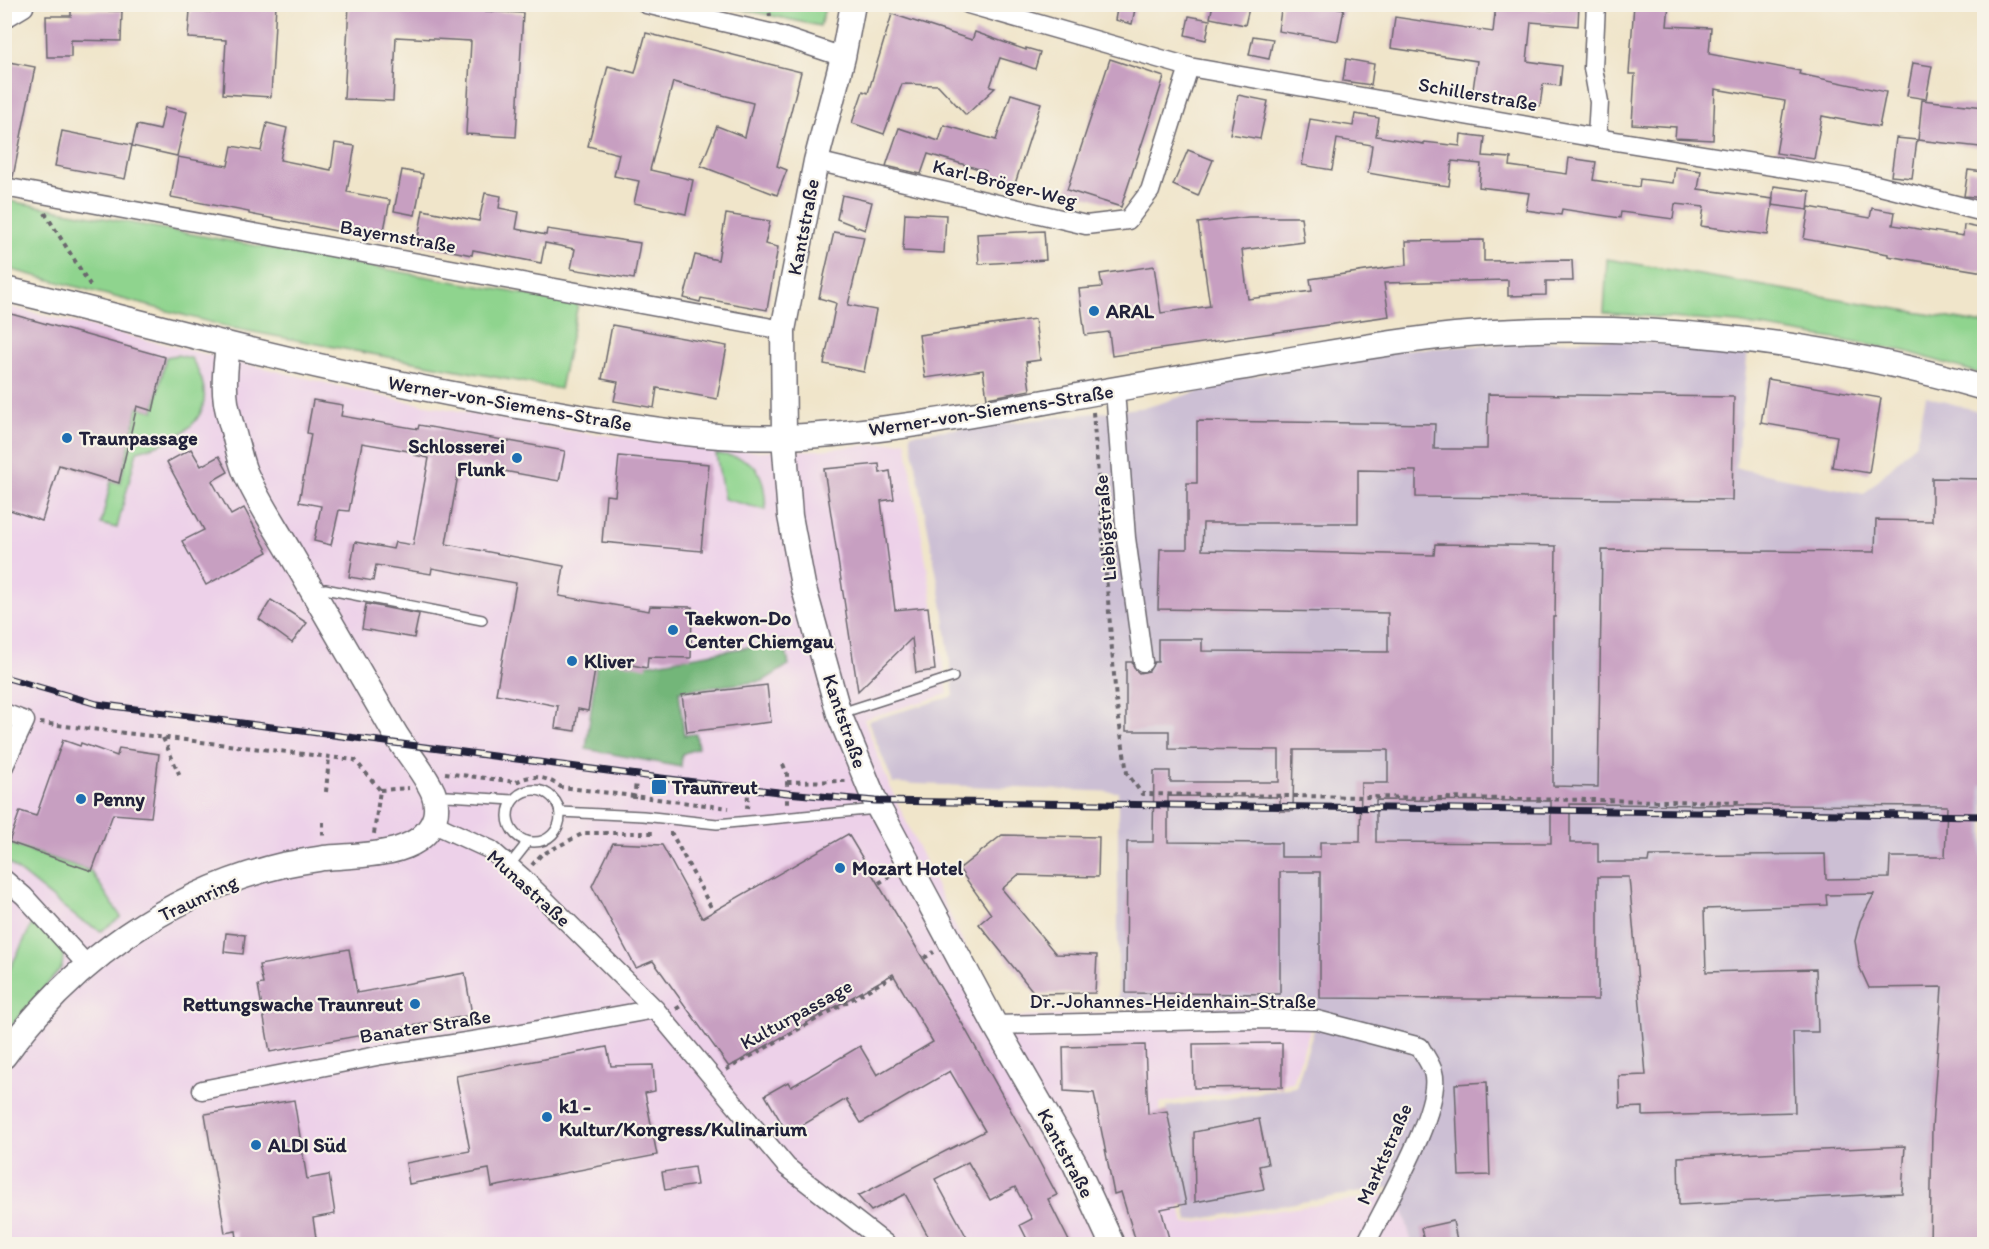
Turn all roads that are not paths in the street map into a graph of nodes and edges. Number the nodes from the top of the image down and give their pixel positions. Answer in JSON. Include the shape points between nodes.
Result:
{"nodes":[{"id":1,"x":646,"y":4,"type":"edge"},
{"id":2,"x":853,"y":4,"type":"edge"},
{"id":3,"x":968,"y":4,"type":"edge"},
{"id":4,"x":1596,"y":4,"type":"edge"},
{"id":5,"x":28,"y":5,"type":"edge"},
{"id":6,"x":4,"y":19,"type":"edge"},
{"id":7,"x":843,"y":57,"type":"junction"},
{"id":8,"x":1189,"y":67,"type":"junction"},
{"id":9,"x":1598,"y":138,"type":"junction"},
{"id":10,"x":816,"y":160,"type":"junction"},
{"id":11,"x":4,"y":187,"type":"edge"},
{"id":12,"x":1984,"y":212,"type":"edge"},
{"id":13,"x":4,"y":289,"type":"edge"},
{"id":14,"x":783,"y":330,"type":"junction"},
{"id":15,"x":228,"y":345,"type":"junction"},
{"id":16,"x":1984,"y":388,"type":"edge"},
{"id":17,"x":1115,"y":390,"type":"junction"},
{"id":18,"x":784,"y":437,"type":"junction"},
{"id":19,"x":314,"y":593,"type":"junction"},
{"id":20,"x":482,"y":620,"type":"dead end"},
{"id":21,"x":1143,"y":662,"type":"dead end"},
{"id":22,"x":953,"y":677,"type":"dead end"},
{"id":23,"x":4,"y":713,"type":"edge"},
{"id":24,"x":839,"y":714,"type":"junction"},
{"id":25,"x":4,"y":766,"type":"edge"},
{"id":26,"x":431,"y":790,"type":"junction"},
{"id":27,"x":513,"y":800,"type":"junction"},
{"id":28,"x":879,"y":809,"type":"junction"},
{"id":29,"x":560,"y":812,"type":"junction"},
{"id":30,"x":432,"y":823,"type":"junction"},
{"id":31,"x":526,"y":842,"type":"junction"},
{"id":32,"x":515,"y":871,"type":"junction"},
{"id":33,"x":4,"y":879,"type":"edge"},
{"id":34,"x":87,"y":965,"type":"junction"},
{"id":35,"x":655,"y":1009,"type":"junction"},
{"id":36,"x":995,"y":1025,"type":"junction"},
{"id":37,"x":1420,"y":1047,"type":"joint"},
{"id":38,"x":4,"y":1056,"type":"edge"},
{"id":39,"x":202,"y":1090,"type":"dead end"},
{"id":40,"x":886,"y":1245,"type":"edge"},
{"id":41,"x":1112,"y":1245,"type":"edge"},
{"id":42,"x":1366,"y":1245,"type":"edge"}],
"edges":[{"from":1,"to":7,"type":"street","via":[[774,34]]},
{"from":2,"to":7,"type":"street","name":"Kantstraße"},
{"from":3,"to":8,"type":"street","name":"Schillerstraße"},
{"from":4,"to":9,"type":"street","via":[[1593,68],[1599,102]]},
{"from":5,"to":6,"type":"street"},
{"from":7,"to":10,"type":"street","name":"Kantstraße"},
{"from":8,"to":9,"type":"street","name":"Schillerstraße"},
{"from":8,"to":10,"type":"street","name":"Karl-Bröger-Weg","via":[[1150,191],[1128,220],[1086,225]]},
{"from":9,"to":12,"type":"street","name":"Schillerstraße","via":[[1848,177]]},
{"from":10,"to":14,"type":"street","name":"Kantstraße"},
{"from":11,"to":14,"type":"street","name":"Bayernstraße"},
{"from":13,"to":15,"type":"street","name":"Werner-von-Siemens-Straße"},
{"from":14,"to":18,"type":"street","name":"Kantstraße"},
{"from":15,"to":18,"type":"street","name":"Werner-von-Siemens-Straße","via":[[396,383],[650,429]]},
{"from":15,"to":19,"type":"street","via":[[225,402],[244,472]]},
{"from":16,"to":17,"type":"street","name":"Werner-von-Siemens-Straße","via":[[1799,347],[1568,329],[1451,335]]},
{"from":17,"to":18,"type":"street","name":"Werner-von-Siemens-Straße","via":[[858,432]]},
{"from":17,"to":21,"type":"street","name":"Liebigstraße","via":[[1126,538]]},
{"from":18,"to":24,"type":"street","name":"Kantstraße","via":[[790,516],[803,585]]},
{"from":19,"to":20,"type":"lane","via":[[325,589]]},
{"from":19,"to":26,"type":"street"},
{"from":22,"to":24,"type":"lane"},
{"from":23,"to":25,"type":"street","via":[[25,721]]},
{"from":24,"to":28,"type":"street","name":"Kantstraße"},
{"from":26,"to":27,"type":"lane","via":[[448,796]]},
{"from":26,"to":30,"type":"street","via":[[436,806]]},
{"from":27,"to":29,"type":"lane","via":[[536,789],[552,796]]},
{"from":27,"to":31,"type":"lane","via":[[508,824]]},
{"from":28,"to":29,"type":"lane","via":[[717,824]]},
{"from":28,"to":36,"type":"street","name":"Kantstraße"},
{"from":29,"to":31,"type":"lane","via":[[552,836]]},
{"from":30,"to":32,"type":"street","name":"Munastraße","via":[[491,850]]},
{"from":30,"to":34,"type":"street","name":"Traunring","via":[[418,841],[407,847],[291,864],[224,883],[150,921]]},
{"from":31,"to":32,"type":"lane"},
{"from":32,"to":35,"type":"street","name":"Munastraße"},
{"from":33,"to":34,"type":"street"},
{"from":34,"to":38,"type":"street","name":"Traunring","via":[[35,1017]]},
{"from":35,"to":39,"type":"street","name":"Banater Straße"},
{"from":35,"to":40,"type":"street","name":"Munastraße","via":[[787,1167]]},
{"from":36,"to":37,"type":"street","name":"Dr.-Johannes-Heidenhain-Straße","via":[[1317,1020]]},
{"from":36,"to":41,"type":"street","name":"Kantstraße","via":[[1075,1164]]},
{"from":37,"to":42,"type":"street","name":"Marktstraße","via":[[1434,1073],[1433,1101],[1397,1186]]}]}
